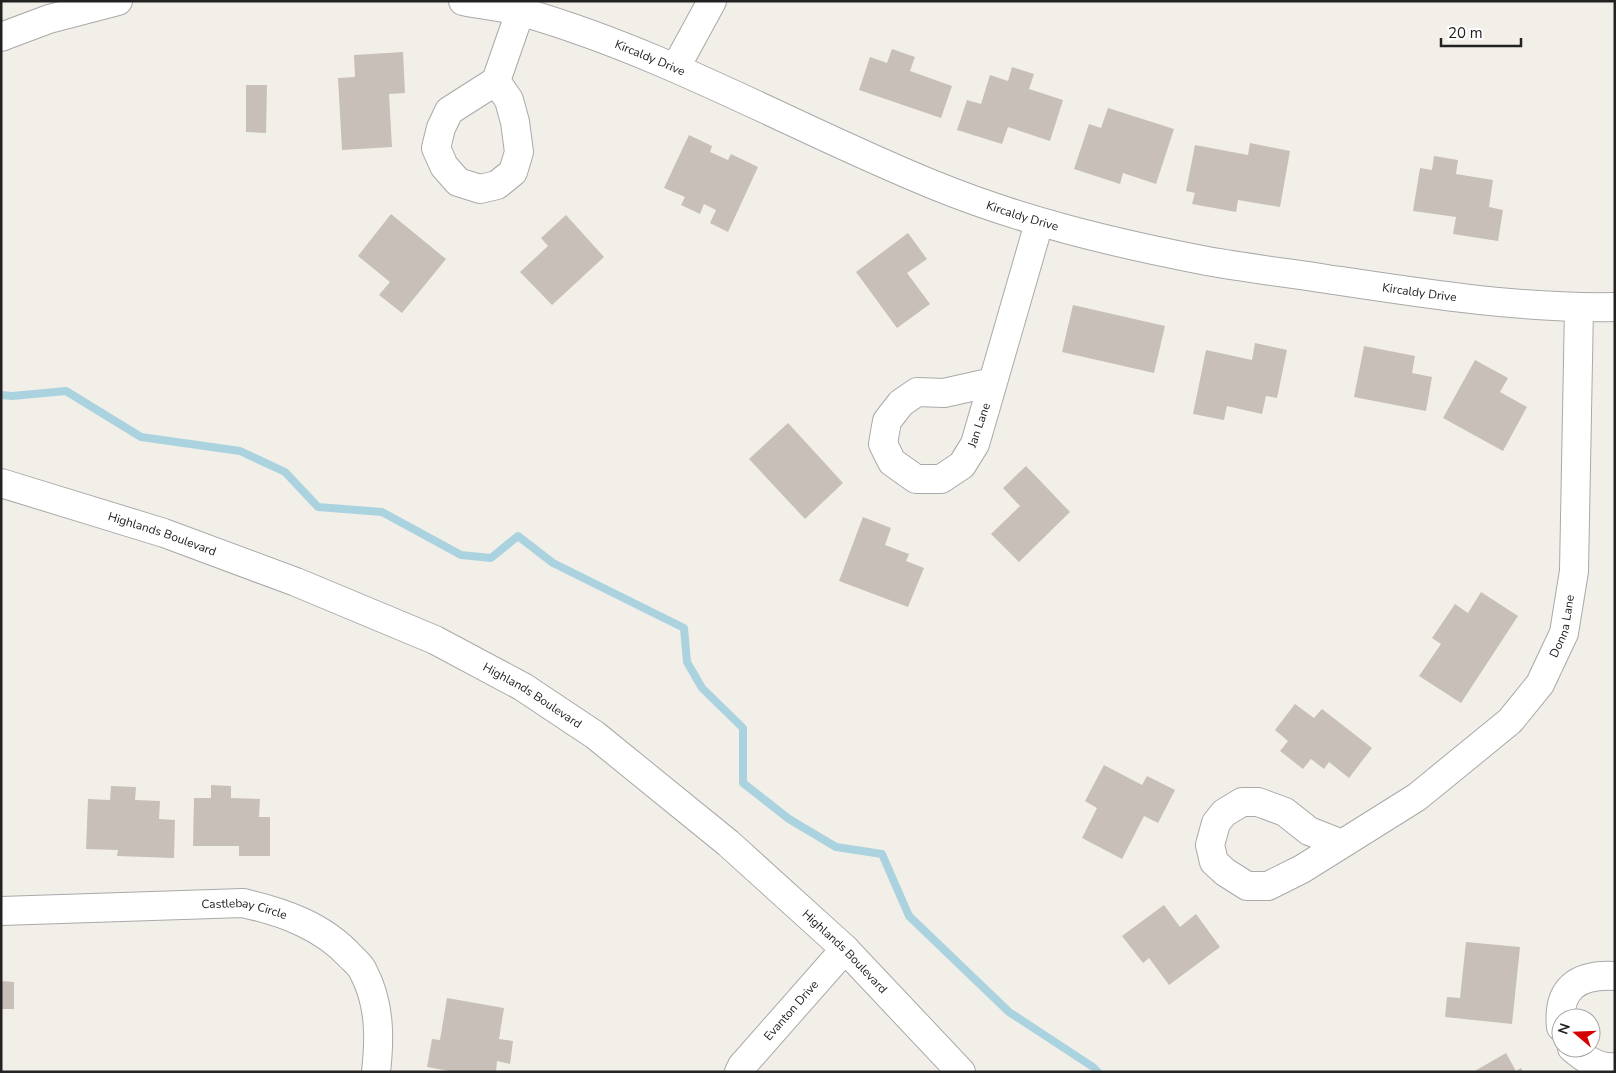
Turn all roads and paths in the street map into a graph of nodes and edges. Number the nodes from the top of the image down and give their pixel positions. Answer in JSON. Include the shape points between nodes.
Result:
{"nodes":[{"id":1,"x":118,"y":1,"type":"edge"},
{"id":2,"x":463,"y":1,"type":"edge"},
{"id":3,"x":712,"y":1,"type":"edge"},
{"id":4,"x":520,"y":12,"type":"junction"},
{"id":5,"x":1,"y":37,"type":"edge"},
{"id":6,"x":676,"y":67,"type":"junction"},
{"id":7,"x":496,"y":82,"type":"dead end"},
{"id":8,"x":1039,"y":222,"type":"junction"},
{"id":9,"x":1615,"y":307,"type":"edge"},
{"id":10,"x":1579,"y":308,"type":"junction"},
{"id":11,"x":993,"y":382,"type":"dead end"},
{"id":12,"x":1,"y":483,"type":"edge"},
{"id":13,"x":1342,"y":844,"type":"dead end"},
{"id":14,"x":1,"y":911,"type":"edge"},
{"id":15,"x":845,"y":949,"type":"junction"},
{"id":16,"x":1615,"y":976,"type":"edge"},
{"id":17,"x":1560,"y":1008,"type":"edge"},
{"id":18,"x":1585,"y":1058,"type":"edge"},
{"id":19,"x":1615,"y":1067,"type":"edge"},
{"id":20,"x":376,"y":1072,"type":"edge"},
{"id":21,"x":739,"y":1072,"type":"edge"},
{"id":22,"x":961,"y":1072,"type":"edge"}],
"edges":[{"from":1,"to":5,"type":"street","via":[[49,19]]},
{"from":2,"to":4,"type":"street","name":"Kircaldy Drive"},
{"from":3,"to":6,"type":"street"},
{"from":4,"to":6,"type":"street","name":"Kircaldy Drive","via":[[596,36]]},
{"from":4,"to":7,"type":"street"},
{"from":6,"to":8,"type":"street","name":"Kircaldy Drive","via":[[934,185]]},
{"from":8,"to":10,"type":"street","name":"Kircaldy Drive","via":[[1211,262],[1462,298]]},
{"from":8,"to":11,"type":"street"},
{"from":9,"to":10,"type":"street","name":"Kircaldy Drive"},
{"from":10,"to":13,"type":"street","name":"Donna Lane","via":[[1574,571],[1564,633],[1540,684],[1510,722],[1417,797]]},
{"from":12,"to":15,"type":"street","name":"Highlands Boulevard","via":[[164,533],[296,582],[435,640],[523,687],[595,735],[728,842]]},
{"from":14,"to":20,"type":"street","name":"Castlebay Circle","via":[[243,903],[311,926],[341,946],[363,970],[376,1005],[380,1043]]},
{"from":15,"to":21,"type":"street","name":"Evanton Drive"},
{"from":15,"to":22,"type":"street","name":"Highlands Boulevard"},
{"from":16,"to":17,"type":"street","via":[[1596,975],[1577,982],[1565,993]]},
{"from":18,"to":19,"type":"street","via":[[1592,1063]]}]}
